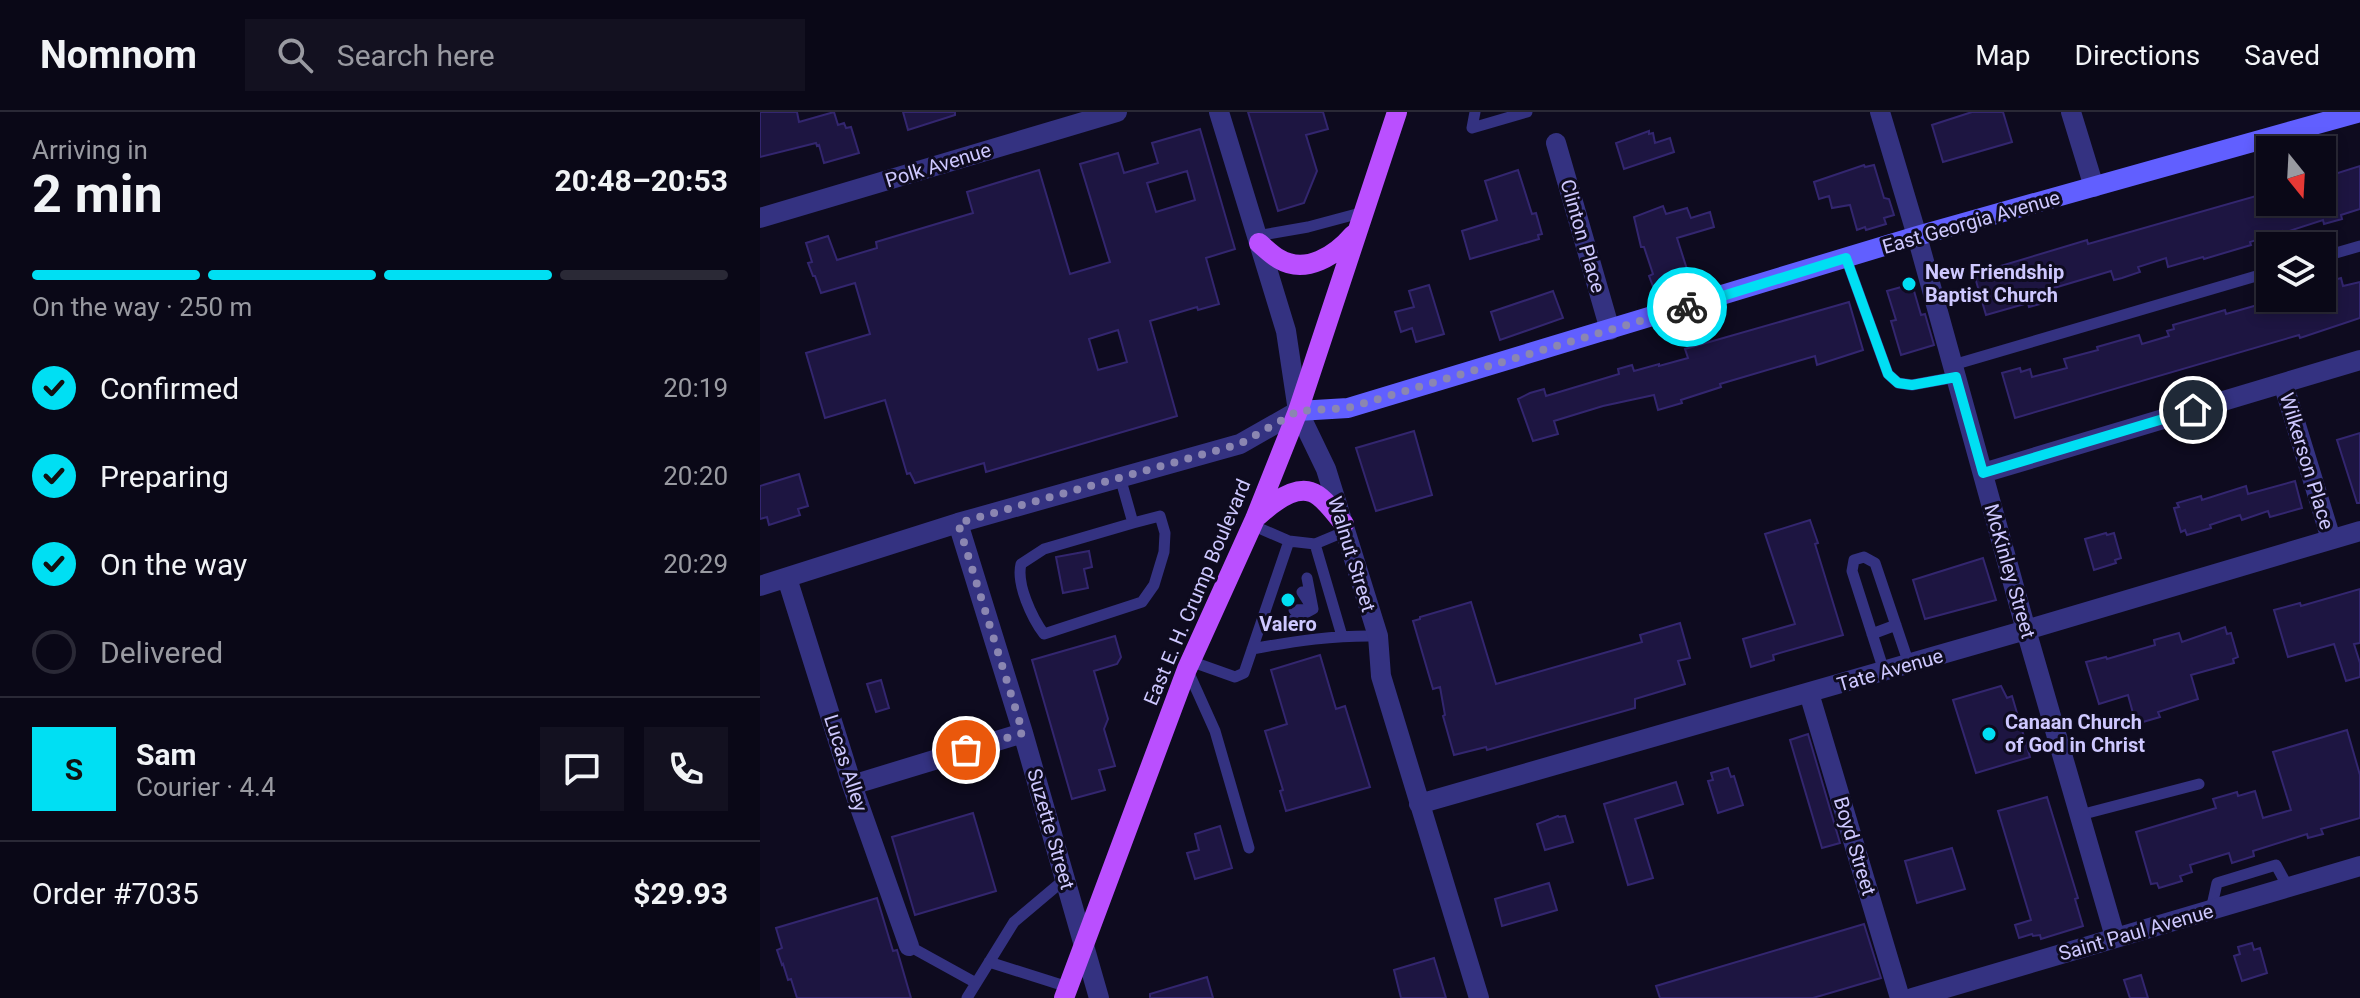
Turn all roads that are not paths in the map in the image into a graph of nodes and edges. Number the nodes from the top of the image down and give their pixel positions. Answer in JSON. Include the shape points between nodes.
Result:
{"nodes":[{"id":1,"x":1117,"y":112,"type":"edge"},
{"id":2,"x":1219,"y":112,"type":"edge"},
{"id":3,"x":1397,"y":112,"type":"edge"},
{"id":4,"x":1475,"y":112,"type":"edge"},
{"id":5,"x":1527,"y":112,"type":"edge"},
{"id":6,"x":1880,"y":112,"type":"edge"},
{"id":7,"x":2071,"y":112,"type":"edge"},
{"id":8,"x":2360,"y":112,"type":"edge"},
{"id":9,"x":1556,"y":143,"type":"dead end"},
{"id":10,"x":2094,"y":187,"type":"junction"},
{"id":11,"x":760,"y":218,"type":"edge"},
{"id":12,"x":1361,"y":221,"type":"junction"},
{"id":13,"x":1917,"y":236,"type":"junction"},
{"id":14,"x":1258,"y":239,"type":"junction"},
{"id":15,"x":2360,"y":246,"type":"edge"},
{"id":16,"x":2336,"y":253,"type":"edge"},
{"id":17,"x":1846,"y":258,"type":"junction"},
{"id":18,"x":2256,"y":276,"type":"edge"},
{"id":19,"x":1610,"y":330,"type":"junction"},
{"id":20,"x":2360,"y":360,"type":"edge"},
{"id":21,"x":1954,"y":371,"type":"junction"},
{"id":22,"x":2283,"y":383,"type":"junction"},
{"id":23,"x":1298,"y":411,"type":"junction"},
{"id":24,"x":1983,"y":473,"type":"junction"},
{"id":25,"x":1120,"y":477,"type":"junction"},
{"id":26,"x":1254,"y":522,"type":"junction"},
{"id":27,"x":958,"y":523,"type":"junction"},
{"id":28,"x":1133,"y":523,"type":"junction"},
{"id":29,"x":1345,"y":527,"type":"junction"},
{"id":30,"x":2360,"y":531,"type":"edge"},
{"id":31,"x":2331,"y":539,"type":"junction"},
{"id":32,"x":1289,"y":541,"type":"junction"},
{"id":33,"x":1315,"y":544,"type":"junction"},
{"id":34,"x":787,"y":578,"type":"junction"},
{"id":35,"x":1307,"y":578,"type":"dead end"},
{"id":36,"x":760,"y":586,"type":"edge"},
{"id":37,"x":1302,"y":592,"type":"dead end"},
{"id":38,"x":1333,"y":606,"type":"junction"},
{"id":39,"x":1313,"y":609,"type":"junction"},
{"id":40,"x":1294,"y":610,"type":"dead end"},
{"id":41,"x":1287,"y":623,"type":"dead end"},
{"id":42,"x":1896,"y":625,"type":"junction"},
{"id":43,"x":2026,"y":630,"type":"junction"},
{"id":44,"x":1872,"y":634,"type":"junction"},
{"id":45,"x":1342,"y":636,"type":"junction"},
{"id":46,"x":1378,"y":636,"type":"junction"},
{"id":47,"x":1252,"y":649,"type":"junction"},
{"id":48,"x":1909,"y":664,"type":"junction"},
{"id":49,"x":1188,"y":665,"type":"junction"},
{"id":50,"x":1884,"y":671,"type":"junction"},
{"id":51,"x":1809,"y":693,"type":"junction"},
{"id":52,"x":1023,"y":733,"type":"junction"},
{"id":53,"x":2199,"y":784,"type":"dead end"},
{"id":54,"x":852,"y":785,"type":"junction"},
{"id":55,"x":1419,"y":804,"type":"junction"},
{"id":56,"x":2080,"y":815,"type":"junction"},
{"id":57,"x":1249,"y":848,"type":"dead end"},
{"id":58,"x":2360,"y":866,"type":"edge"},
{"id":59,"x":1065,"y":879,"type":"junction"},
{"id":60,"x":2115,"y":937,"type":"junction"},
{"id":61,"x":909,"y":946,"type":"joint"},
{"id":62,"x":1084,"y":946,"type":"junction"},
{"id":63,"x":989,"y":962,"type":"junction"},
{"id":64,"x":976,"y":983,"type":"junction"},
{"id":65,"x":1066,"y":993,"type":"edge"},
{"id":66,"x":967,"y":998,"type":"edge"},
{"id":67,"x":1099,"y":998,"type":"edge"},
{"id":68,"x":1479,"y":998,"type":"edge"},
{"id":69,"x":1900,"y":998,"type":"edge"},
{"id":70,"x":1912,"y":998,"type":"edge"}],
"edges":[{"from":1,"to":11,"type":"street","name":"Polk Avenue"},
{"from":2,"to":14,"type":"street","name":"Walnut Street"},
{"from":3,"to":12,"type":"main road","name":"East E. H. Crump Boulevard"},
{"from":4,"to":5,"type":"lane","via":[[1472,128]]},
{"from":6,"to":13,"type":"street","name":"McKinley Street"},
{"from":7,"to":10,"type":"street"},
{"from":8,"to":10,"type":"street","name":"East Georgia Avenue"},
{"from":9,"to":19,"type":"street","name":"Clinton Place"},
{"from":10,"to":13,"type":"street","name":"East Georgia Avenue"},
{"from":12,"to":14,"type":"lane"},
{"from":12,"to":14,"type":"main road","via":[[1339,251],[1313,263],[1280,260]]},
{"from":12,"to":23,"type":"main road","name":"East E. H. Crump Boulevard"},
{"from":13,"to":17,"type":"street","name":"East Georgia Avenue"},
{"from":13,"to":21,"type":"street","name":"McKinley Street"},
{"from":14,"to":23,"type":"street","name":"Walnut Street","via":[[1286,331]]},
{"from":15,"to":16,"type":"lane"},
{"from":17,"to":19,"type":"street","name":"East Georgia Avenue"},
{"from":17,"to":21,"type":"lane","via":[[1888,374],[1898,383],[1912,385]]},
{"from":18,"to":21,"type":"lane"},
{"from":19,"to":23,"type":"street","name":"East Georgia Avenue","via":[[1348,408]]},
{"from":20,"to":22,"type":"street"},
{"from":21,"to":24,"type":"street","name":"McKinley Street"},
{"from":22,"to":24,"type":"street"},
{"from":22,"to":31,"type":"street","name":"Wilkerson Place"},
{"from":23,"to":25,"type":"street","name":"East Georgia Avenue","via":[[1240,444]]},
{"from":23,"to":26,"type":"main road","name":"East E. H. Crump Boulevard"},
{"from":23,"to":29,"type":"street","name":"Walnut Street","via":[[1326,469]]},
{"from":24,"to":43,"type":"street","name":"McKinley Street"},
{"from":25,"to":27,"type":"street","name":"East Georgia Avenue"},
{"from":25,"to":28,"type":"lane"},
{"from":26,"to":29,"type":"main road","via":[[1269,505],[1303,491],[1320,497]]},
{"from":26,"to":32,"type":"lane"},
{"from":26,"to":49,"type":"main road","name":"East E. H. Crump Boulevard"},
{"from":27,"to":34,"type":"street","name":"East Georgia Avenue"},
{"from":27,"to":52,"type":"street","name":"Suzette Street"},
{"from":28,"to":28,"type":"lane","via":[[1160,516],[1165,533],[1154,585],[1142,602],[1044,634],[1033,620],[1019,574],[1021,564],[1044,549]]},
{"from":29,"to":33,"type":"lane"},
{"from":29,"to":46,"type":"street","name":"Walnut Street"},
{"from":30,"to":31,"type":"street","name":"Tate Avenue"},
{"from":31,"to":43,"type":"street","name":"Tate Avenue"},
{"from":32,"to":33,"type":"lane"},
{"from":32,"to":47,"type":"lane","via":[[1284,569]]},
{"from":33,"to":38,"type":"lane"},
{"from":34,"to":36,"type":"street","name":"East Georgia Avenue"},
{"from":34,"to":54,"type":"street","name":"Lucas Alley"},
{"from":35,"to":39,"type":"lane"},
{"from":37,"to":39,"type":"lane"},
{"from":38,"to":39,"type":"lane"},
{"from":38,"to":45,"type":"lane"},
{"from":39,"to":40,"type":"lane"},
{"from":39,"to":41,"type":"lane"},
{"from":42,"to":44,"type":"lane"},
{"from":42,"to":44,"type":"lane","via":[[1875,563],[1864,557],[1854,560],[1852,571]]},
{"from":42,"to":48,"type":"lane"},
{"from":43,"to":48,"type":"street","name":"Tate Avenue"},
{"from":43,"to":56,"type":"street","name":"McKinley Street"},
{"from":44,"to":50,"type":"lane"},
{"from":45,"to":46,"type":"lane"},
{"from":45,"to":47,"type":"lane"},
{"from":46,"to":55,"type":"street","name":"Walnut Street","via":[[1381,676]]},
{"from":47,"to":49,"type":"lane","via":[[1244,673],[1235,677]]},
{"from":48,"to":50,"type":"street","name":"Tate Avenue"},
{"from":49,"to":57,"type":"lane","via":[[1215,731]]},
{"from":49,"to":62,"type":"main road","name":"East E. H. Crump Boulevard"},
{"from":50,"to":51,"type":"street","name":"Tate Avenue"},
{"from":51,"to":55,"type":"street","name":"Tate Avenue"},
{"from":51,"to":69,"type":"street","name":"Boyd Street"},
{"from":52,"to":54,"type":"street"},
{"from":52,"to":59,"type":"street","name":"Suzette Street"},
{"from":53,"to":56,"type":"lane"},
{"from":54,"to":61,"type":"street","name":"Lucas Alley"},
{"from":55,"to":68,"type":"street","name":"Walnut Street"},
{"from":56,"to":60,"type":"street","name":"McKinley Street"},
{"from":58,"to":60,"type":"street","name":"Saint Paul Avenue"},
{"from":59,"to":62,"type":"street","name":"Suzette Street"},
{"from":59,"to":63,"type":"lane","via":[[1014,922]]},
{"from":60,"to":70,"type":"street","name":"Saint Paul Avenue"},
{"from":61,"to":64,"type":"lane"},
{"from":62,"to":65,"type":"main road","name":"East E. H. Crump Boulevard"},
{"from":62,"to":67,"type":"street","name":"Suzette Street"},
{"from":63,"to":64,"type":"lane"},
{"from":63,"to":65,"type":"lane"},
{"from":64,"to":66,"type":"lane"}]}
